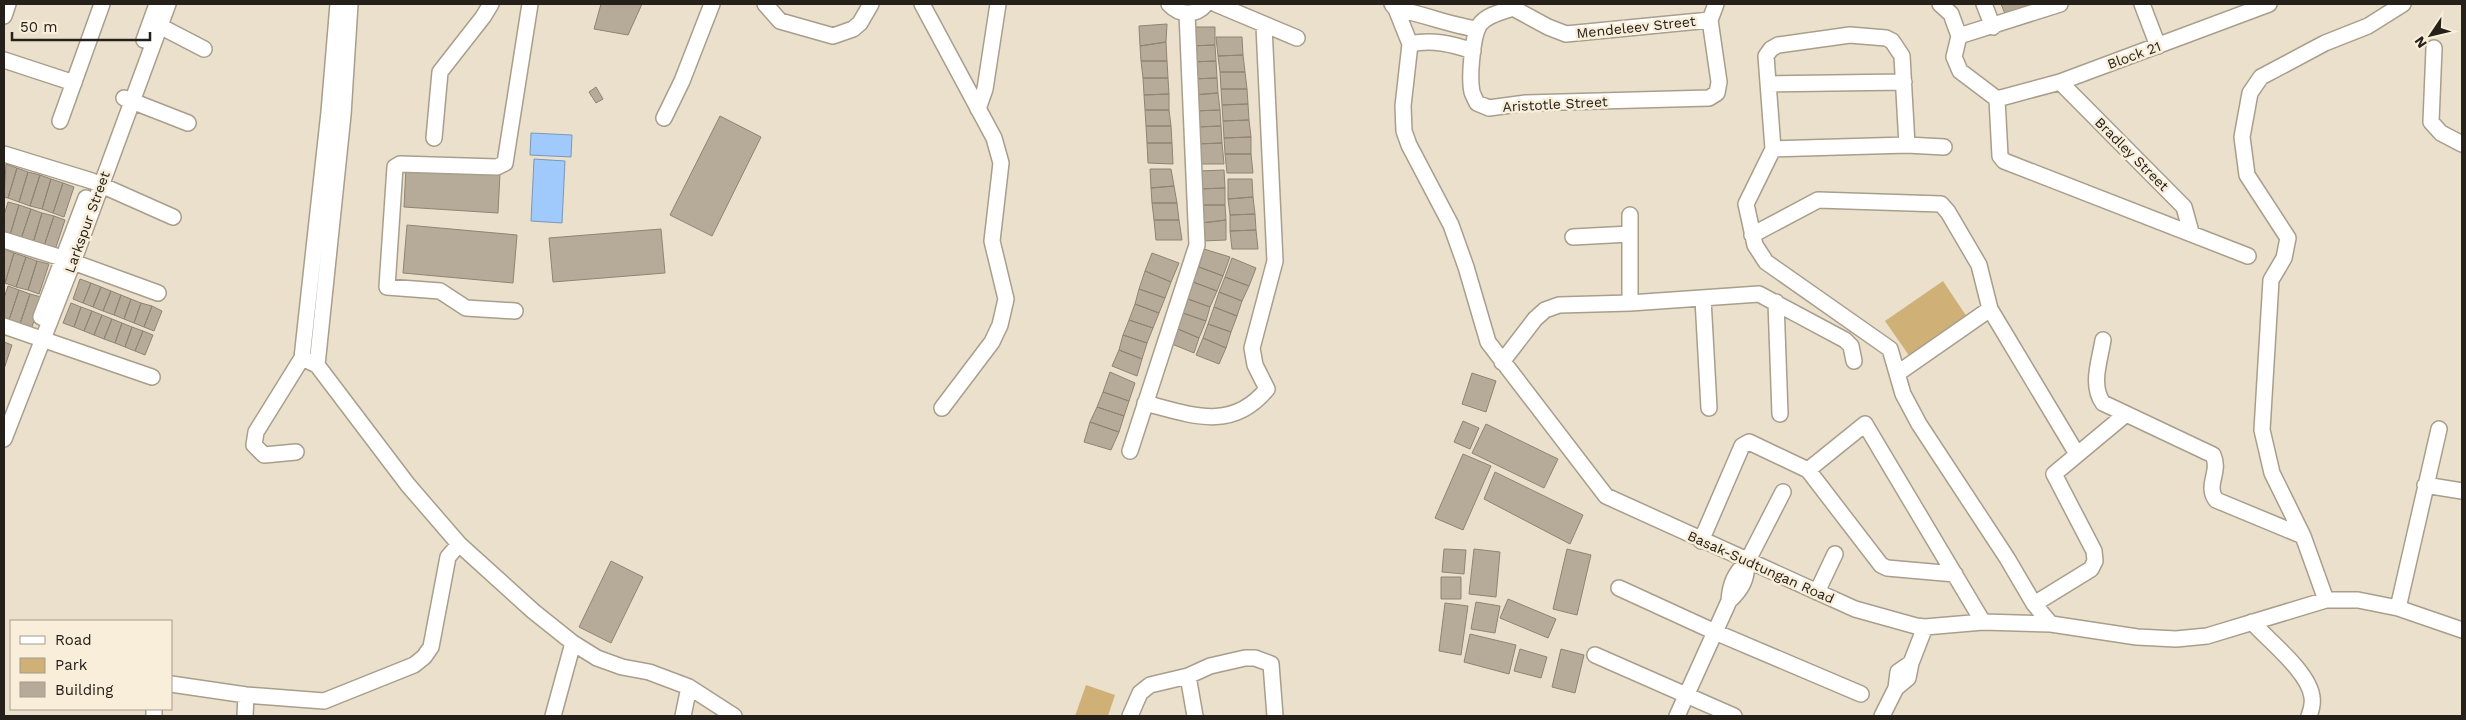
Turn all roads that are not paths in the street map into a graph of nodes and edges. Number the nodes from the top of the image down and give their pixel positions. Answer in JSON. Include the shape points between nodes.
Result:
{"nodes":[{"id":1,"x":8,"y":4,"type":"edge"},
{"id":2,"x":102,"y":4,"type":"edge"},
{"id":3,"x":157,"y":4,"type":"edge"},
{"id":4,"x":168,"y":4,"type":"edge"},
{"id":5,"x":338,"y":4,"type":"edge"},
{"id":6,"x":350,"y":4,"type":"edge"},
{"id":7,"x":490,"y":4,"type":"edge"},
{"id":8,"x":530,"y":4,"type":"edge"},
{"id":9,"x":712,"y":4,"type":"edge"},
{"id":10,"x":765,"y":4,"type":"edge"},
{"id":11,"x":871,"y":4,"type":"edge"},
{"id":12,"x":922,"y":4,"type":"edge"},
{"id":13,"x":998,"y":4,"type":"edge"},
{"id":14,"x":1169,"y":4,"type":"edge"},
{"id":15,"x":1206,"y":4,"type":"edge"},
{"id":16,"x":1216,"y":4,"type":"edge"},
{"id":17,"x":1716,"y":4,"type":"edge"},
{"id":18,"x":1940,"y":4,"type":"edge"},
{"id":19,"x":1984,"y":4,"type":"edge"},
{"id":20,"x":2060,"y":4,"type":"edge"},
{"id":21,"x":2142,"y":4,"type":"edge"},
{"id":22,"x":2269,"y":4,"type":"edge"},
{"id":23,"x":2403,"y":4,"type":"edge"},
{"id":24,"x":1394,"y":6,"type":"edge"},
{"id":25,"x":1187,"y":13,"type":"junction"},
{"id":26,"x":4,"y":16,"type":"edge"},
{"id":27,"x":1710,"y":20,"type":"junction"},
{"id":28,"x":155,"y":23,"type":"junction"},
{"id":29,"x":1264,"y":26,"type":"junction"},
{"id":30,"x":1480,"y":26,"type":"junction"},
{"id":31,"x":1993,"y":27,"type":"junction"},
{"id":32,"x":1959,"y":36,"type":"junction"},
{"id":33,"x":1297,"y":38,"type":"dead end"},
{"id":34,"x":1410,"y":44,"type":"junction"},
{"id":35,"x":2158,"y":46,"type":"junction"},
{"id":36,"x":2434,"y":48,"type":"dead end"},
{"id":37,"x":204,"y":49,"type":"dead end"},
{"id":38,"x":1473,"y":51,"type":"junction"},
{"id":39,"x":4,"y":60,"type":"edge"},
{"id":40,"x":1904,"y":82,"type":"junction"},
{"id":41,"x":2060,"y":82,"type":"junction"},
{"id":42,"x":74,"y":83,"type":"junction"},
{"id":43,"x":1768,"y":84,"type":"junction"},
{"id":44,"x":128,"y":99,"type":"junction"},
{"id":45,"x":1997,"y":99,"type":"junction"},
{"id":46,"x":978,"y":109,"type":"junction"},
{"id":47,"x":336,"y":113,"type":"junction"},
{"id":48,"x":664,"y":118,"type":"dead end"},
{"id":49,"x":60,"y":121,"type":"dead end"},
{"id":50,"x":188,"y":124,"type":"dead end"},
{"id":51,"x":434,"y":138,"type":"dead end"},
{"id":52,"x":2462,"y":144,"type":"edge"},
{"id":53,"x":1907,"y":145,"type":"junction"},
{"id":54,"x":1944,"y":147,"type":"dead end"},
{"id":55,"x":1774,"y":148,"type":"junction"},
{"id":56,"x":4,"y":154,"type":"edge"},
{"id":57,"x":97,"y":183,"type":"junction"},
{"id":58,"x":1630,"y":215,"type":"dead end"},
{"id":59,"x":173,"y":217,"type":"dead end"},
{"id":60,"x":2191,"y":232,"type":"junction"},
{"id":61,"x":1630,"y":234,"type":"junction"},
{"id":62,"x":1752,"y":235,"type":"junction"},
{"id":63,"x":1573,"y":238,"type":"dead end"},
{"id":64,"x":4,"y":240,"type":"edge"},
{"id":65,"x":2248,"y":256,"type":"dead end"},
{"id":66,"x":68,"y":260,"type":"junction"},
{"id":67,"x":158,"y":293,"type":"dead end"},
{"id":68,"x":1703,"y":299,"type":"junction"},
{"id":69,"x":1776,"y":302,"type":"junction"},
{"id":70,"x":1630,"y":303,"type":"junction"},
{"id":71,"x":1990,"y":310,"type":"junction"},
{"id":72,"x":515,"y":312,"type":"dead end"},
{"id":73,"x":4,"y":326,"type":"edge"},
{"id":74,"x":39,"y":336,"type":"junction"},
{"id":75,"x":2103,"y":340,"type":"dead end"},
{"id":76,"x":302,"y":358,"type":"junction"},
{"id":77,"x":1502,"y":362,"type":"junction"},
{"id":78,"x":1854,"y":362,"type":"dead end"},
{"id":79,"x":317,"y":365,"type":"junction"},
{"id":80,"x":1898,"y":373,"type":"junction"},
{"id":81,"x":152,"y":377,"type":"dead end"},
{"id":82,"x":1145,"y":402,"type":"junction"},
{"id":83,"x":942,"y":408,"type":"dead end"},
{"id":84,"x":1709,"y":408,"type":"dead end"},
{"id":85,"x":1780,"y":414,"type":"dead end"},
{"id":86,"x":2126,"y":414,"type":"junction"},
{"id":87,"x":6,"y":415,"type":"edge"},
{"id":88,"x":2439,"y":429,"type":"dead end"},
{"id":89,"x":4,"y":440,"type":"edge"},
{"id":90,"x":1130,"y":450,"type":"dead end"},
{"id":91,"x":296,"y":452,"type":"dead end"},
{"id":92,"x":2076,"y":454,"type":"junction"},
{"id":93,"x":1808,"y":470,"type":"junction"},
{"id":94,"x":2425,"y":485,"type":"junction"},
{"id":95,"x":2462,"y":491,"type":"edge"},
{"id":96,"x":1783,"y":492,"type":"dead end"},
{"id":97,"x":2303,"y":536,"type":"junction"},
{"id":98,"x":1701,"y":540,"type":"junction"},
{"id":99,"x":459,"y":544,"type":"junction"},
{"id":100,"x":1834,"y":554,"type":"dead end"},
{"id":101,"x":1747,"y":562,"type":"junction"},
{"id":102,"x":1955,"y":574,"type":"junction"},
{"id":103,"x":1619,"y":588,"type":"dead end"},
{"id":104,"x":1816,"y":592,"type":"junction"},
{"id":105,"x":2326,"y":600,"type":"junction"},
{"id":106,"x":2034,"y":604,"type":"junction"},
{"id":107,"x":2398,"y":608,"type":"junction"},
{"id":108,"x":1983,"y":622,"type":"junction"},
{"id":109,"x":2252,"y":622,"type":"junction"},
{"id":110,"x":2051,"y":624,"type":"junction"},
{"id":111,"x":1925,"y":627,"type":"junction"},
{"id":112,"x":2462,"y":630,"type":"edge"},
{"id":113,"x":1715,"y":632,"type":"junction"},
{"id":114,"x":573,"y":642,"type":"junction"},
{"id":115,"x":1595,"y":655,"type":"dead end"},
{"id":116,"x":1911,"y":663,"type":"junction"},
{"id":117,"x":1188,"y":676,"type":"junction"},
{"id":118,"x":172,"y":684,"type":"edge"},
{"id":119,"x":688,"y":687,"type":"junction"},
{"id":120,"x":1896,"y":688,"type":"junction"},
{"id":121,"x":1861,"y":694,"type":"dead end"},
{"id":122,"x":246,"y":695,"type":"junction"},
{"id":123,"x":1686,"y":696,"type":"junction"},
{"id":124,"x":245,"y":716,"type":"edge"},
{"id":125,"x":553,"y":716,"type":"edge"},
{"id":126,"x":683,"y":716,"type":"edge"},
{"id":127,"x":734,"y":716,"type":"edge"},
{"id":128,"x":1130,"y":716,"type":"edge"},
{"id":129,"x":1195,"y":716,"type":"edge"},
{"id":130,"x":1276,"y":716,"type":"edge"},
{"id":131,"x":1678,"y":716,"type":"edge"},
{"id":132,"x":1734,"y":716,"type":"edge"},
{"id":133,"x":1882,"y":716,"type":"edge"},
{"id":134,"x":2309,"y":716,"type":"edge"}],
"edges":[{"from":1,"to":26,"type":"street"},
{"from":2,"to":42,"type":"street"},
{"from":3,"to":28,"type":"street","name":"Larkspur Street"},
{"from":4,"to":28,"type":"street","name":"Larkspur Street"},
{"from":5,"to":47,"type":"street"},
{"from":6,"to":47,"type":"street"},
{"from":7,"to":51,"type":"street","via":[[440,72]]},
{"from":8,"to":72,"type":"street","via":[[506,163],[497,167],[400,164],[395,167],[387,287],[440,291],[466,308]]},
{"from":9,"to":48,"type":"street"},
{"from":10,"to":11,"type":"street","via":[[780,21],[833,36],[853,29]]},
{"from":12,"to":46,"type":"street"},
{"from":13,"to":46,"type":"street","via":[[985,89]]},
{"from":14,"to":25,"type":"street","via":[[1179,12]]},
{"from":15,"to":25,"type":"street"},
{"from":16,"to":29,"type":"street"},
{"from":17,"to":27,"type":"street"},
{"from":18,"to":32,"type":"street","via":[[1950,14]]},
{"from":19,"to":31,"type":"street"},
{"from":20,"to":31,"type":"street"},
{"from":21,"to":35,"type":"street"},
{"from":22,"to":35,"type":"street","name":"Block 21"},
{"from":23,"to":97,"type":"street","via":[[2368,26],[2261,77],[2250,93],[2242,137],[2247,175],[2288,238],[2284,258],[2271,280],[2262,430],[2272,472]]},
{"from":24,"to":30,"type":"street","via":[[1454,26]]},
{"from":24,"to":34,"type":"street","name":"Basak-Sudtungan Road"},
{"from":25,"to":82,"type":"street","via":[[1197,245]]},
{"from":27,"to":30,"type":"street","name":"Mendeleev Street","via":[[1566,34],[1513,8],[1494,14]]},
{"from":27,"to":38,"type":"street","name":"Aristotle Street","via":[[1719,82],[1717,93],[1709,98],[1490,108],[1477,102],[1472,92]]},
{"from":28,"to":37,"type":"street"},
{"from":28,"to":44,"type":"street","name":"Larkspur Street"},
{"from":29,"to":33,"type":"street"},
{"from":29,"to":82,"type":"street","via":[[1276,261],[1252,348],[1255,365],[1267,389],[1258,400],[1238,413],[1216,418],[1192,416]]},
{"from":30,"to":38,"type":"street","name":"Aristotle Street"},
{"from":31,"to":32,"type":"street"},
{"from":32,"to":45,"type":"street","via":[[1954,57],[1960,70]]},
{"from":34,"to":38,"type":"street","via":[[1425,40]]},
{"from":34,"to":77,"type":"street","name":"Basak-Sudtungan Road","via":[[1403,106],[1408,145],[1451,225],[1488,342]]},
{"from":35,"to":41,"type":"street","name":"Block 21"},
{"from":36,"to":52,"type":"street","via":[[2431,122],[2441,133]]},
{"from":39,"to":42,"type":"street"},
{"from":40,"to":43,"type":"street"},
{"from":40,"to":43,"type":"street","via":[[1902,56],[1892,41],[1850,35],[1778,45],[1771,49],[1766,56]]},
{"from":40,"to":53,"type":"street"},
{"from":41,"to":45,"type":"street","name":"Block 21"},
{"from":41,"to":60,"type":"street","name":"Bradley Street","via":[[2184,207]]},
{"from":42,"to":49,"type":"street"},
{"from":43,"to":55,"type":"street"},
{"from":44,"to":50,"type":"street"},
{"from":44,"to":57,"type":"street","name":"Larkspur Street"},
{"from":45,"to":60,"type":"street","via":[[2000,156],[2004,161]]},
{"from":46,"to":83,"type":"street","via":[[994,138],[1001,163],[992,241],[1006,300],[992,342]]},
{"from":47,"to":76,"type":"street"},
{"from":47,"to":79,"type":"street"},
{"from":53,"to":54,"type":"street"},
{"from":53,"to":55,"type":"street"},
{"from":55,"to":62,"type":"street","via":[[1746,204]]},
{"from":56,"to":57,"type":"street"},
{"from":57,"to":59,"type":"street"},
{"from":57,"to":66,"type":"street","name":"Larkspur Street"},
{"from":58,"to":61,"type":"street"},
{"from":60,"to":65,"type":"street"},
{"from":61,"to":63,"type":"street"},
{"from":61,"to":70,"type":"street"},
{"from":62,"to":71,"type":"street","via":[[1818,200],[1941,204],[1979,265]]},
{"from":62,"to":80,"type":"street","via":[[1766,262],[1890,349]]},
{"from":64,"to":66,"type":"street"},
{"from":66,"to":67,"type":"street"},
{"from":66,"to":74,"type":"street","name":"Larkspur Street"},
{"from":68,"to":69,"type":"street","via":[[1759,294]]},
{"from":68,"to":70,"type":"street"},
{"from":68,"to":84,"type":"street"},
{"from":69,"to":78,"type":"street","via":[[1845,340],[1852,346]]},
{"from":69,"to":85,"type":"street"},
{"from":70,"to":77,"type":"street","via":[[1558,305],[1545,310]]},
{"from":71,"to":80,"type":"street"},
{"from":71,"to":92,"type":"street"},
{"from":73,"to":74,"type":"street"},
{"from":74,"to":81,"type":"street"},
{"from":74,"to":87,"type":"street","name":"Larkspur Street"},
{"from":75,"to":86,"type":"street","via":[[2096,381],[2097,395],[2103,403]]},
{"from":76,"to":79,"type":"street"},
{"from":76,"to":91,"type":"street","via":[[256,432],[254,445],[264,455]]},
{"from":77,"to":98,"type":"street","name":"Basak-Sudtungan Road","via":[[1606,496]]},
{"from":79,"to":99,"type":"street","via":[[408,485]]},
{"from":80,"to":106,"type":"street","via":[[1902,394],[1919,424]]},
{"from":82,"to":90,"type":"street"},
{"from":86,"to":92,"type":"street"},
{"from":86,"to":97,"type":"street","via":[[2213,455],[2217,463],[2212,488],[2216,500]]},
{"from":87,"to":89,"type":"street","name":"Larkspur Street"},
{"from":88,"to":94,"type":"street"},
{"from":92,"to":106,"type":"street","via":[[2054,474],[2094,551],[2095,561],[2091,569]]},
{"from":93,"to":98,"type":"street","via":[[1765,448],[1746,443]]},
{"from":93,"to":102,"type":"street","via":[[1881,565]]},
{"from":93,"to":102,"type":"street","via":[[1865,424]]},
{"from":94,"to":95,"type":"street"},
{"from":94,"to":107,"type":"street"},
{"from":96,"to":101,"type":"street"},
{"from":97,"to":105,"type":"street"},
{"from":98,"to":101,"type":"street","name":"Basak-Sudtungan Road"},
{"from":99,"to":114,"type":"street","via":[[533,611]]},
{"from":99,"to":122,"type":"street","via":[[448,557],[431,647],[414,665],[324,701]]},
{"from":100,"to":104,"type":"street"},
{"from":101,"to":104,"type":"street","name":"Basak-Sudtungan Road"},
{"from":101,"to":113,"type":"street","via":[[1747,574],[1739,592],[1729,601]]},
{"from":102,"to":108,"type":"street"},
{"from":103,"to":113,"type":"street"},
{"from":104,"to":111,"type":"street","name":"Basak-Sudtungan Road","via":[[1855,609]]},
{"from":105,"to":107,"type":"street","name":"Basak-Sudtungan Road","via":[[2358,600]]},
{"from":105,"to":109,"type":"street","name":"Basak-Sudtungan Road"},
{"from":106,"to":110,"type":"street"},
{"from":107,"to":112,"type":"street","name":"Basak-Sudtungan Road"},
{"from":108,"to":110,"type":"street","name":"Basak-Sudtungan Road"},
{"from":108,"to":111,"type":"street","name":"Basak-Sudtungan Road"},
{"from":109,"to":110,"type":"street","name":"Basak-Sudtungan Road","via":[[2207,636],[2176,639]]},
{"from":109,"to":134,"type":"street","via":[[2302,675],[2313,698]]},
{"from":111,"to":116,"type":"street"},
{"from":113,"to":121,"type":"street"},
{"from":113,"to":123,"type":"street"},
{"from":114,"to":119,"type":"street","via":[[597,658]]},
{"from":114,"to":125,"type":"street"},
{"from":115,"to":123,"type":"street"},
{"from":116,"to":120,"type":"street","via":[[1908,678]]},
{"from":116,"to":120,"type":"street","via":[[1898,672]]},
{"from":117,"to":128,"type":"street","via":[[1150,685],[1140,693]]},
{"from":117,"to":129,"type":"street"},
{"from":117,"to":130,"type":"street","via":[[1210,666],[1245,658],[1271,664]]},
{"from":118,"to":122,"type":"street"},
{"from":119,"to":126,"type":"street"},
{"from":119,"to":127,"type":"street"},
{"from":120,"to":133,"type":"street"},
{"from":122,"to":124,"type":"street"},
{"from":123,"to":131,"type":"street"},
{"from":123,"to":132,"type":"street"}]}
